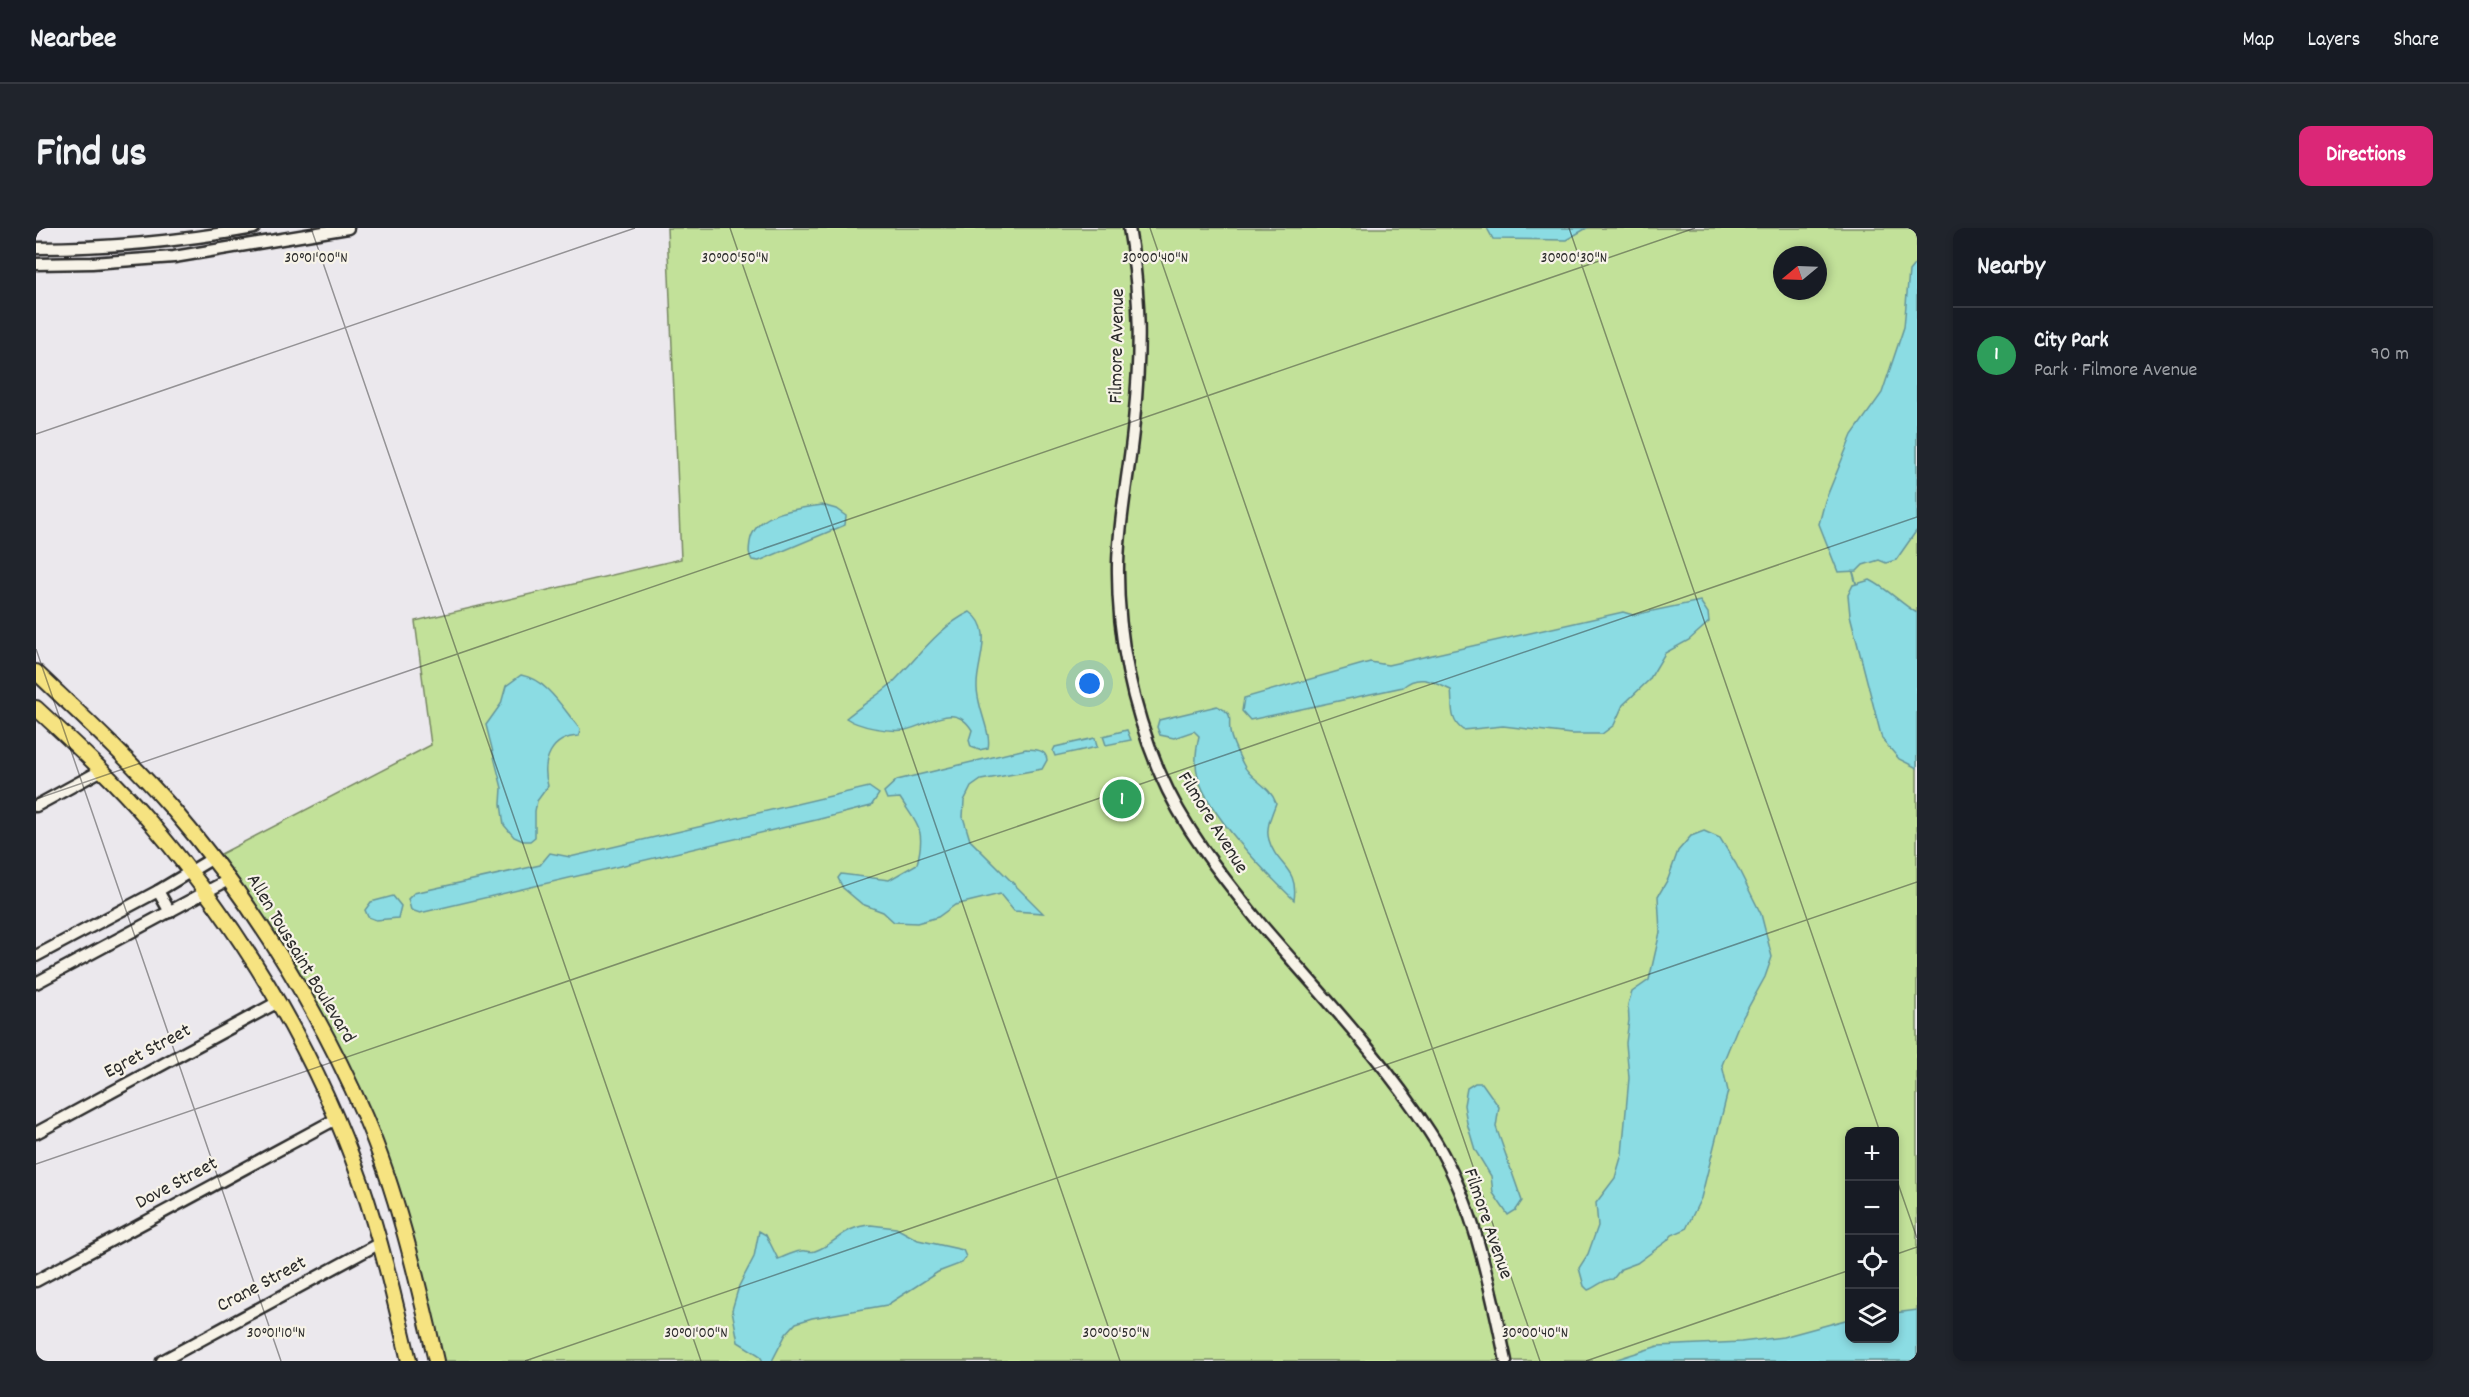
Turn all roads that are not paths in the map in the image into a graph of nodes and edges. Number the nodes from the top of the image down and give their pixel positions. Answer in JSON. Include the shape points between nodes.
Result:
{"nodes":[{"id":1,"x":254,"y":228,"type":"edge"},
{"id":2,"x":348,"y":228,"type":"edge"},
{"id":3,"x":1130,"y":228,"type":"edge"},
{"id":4,"x":36,"y":248,"type":"edge"},
{"id":5,"x":36,"y":264,"type":"edge"},
{"id":6,"x":36,"y":672,"type":"edge"},
{"id":7,"x":36,"y":708,"type":"edge"},
{"id":8,"x":84,"y":717,"type":"junction"},
{"id":9,"x":64,"y":735,"type":"junction"},
{"id":10,"x":102,"y":770,"type":"junction"},
{"id":11,"x":36,"y":806,"type":"edge"},
{"id":12,"x":213,"y":858,"type":"junction"},
{"id":13,"x":190,"y":872,"type":"junction"},
{"id":14,"x":230,"y":879,"type":"junction"},
{"id":15,"x":158,"y":891,"type":"junction"},
{"id":16,"x":206,"y":893,"type":"junction"},
{"id":17,"x":170,"y":912,"type":"junction"},
{"id":18,"x":36,"y":956,"type":"edge"},
{"id":19,"x":36,"y":983,"type":"edge"},
{"id":20,"x":278,"y":1002,"type":"junction"},
{"id":21,"x":332,"y":1047,"type":"junction"},
{"id":22,"x":309,"y":1061,"type":"junction"},
{"id":23,"x":336,"y":1119,"type":"junction"},
{"id":24,"x":36,"y":1133,"type":"edge"},
{"id":25,"x":380,"y":1243,"type":"junction"},
{"id":26,"x":36,"y":1281,"type":"edge"},
{"id":27,"x":421,"y":1296,"type":"junction"},
{"id":28,"x":396,"y":1304,"type":"junction"},
{"id":29,"x":162,"y":1361,"type":"edge"},
{"id":30,"x":410,"y":1361,"type":"edge"},
{"id":31,"x":436,"y":1361,"type":"edge"},
{"id":32,"x":1506,"y":1361,"type":"edge"}],
"edges":[{"from":1,"to":4,"type":"street","via":[[162,242]]},
{"from":2,"to":5,"type":"street","via":[[174,257]]},
{"from":3,"to":32,"type":"street","name":"Filmore Avenue","via":[[1137,273],[1140,354],[1120,522],[1118,596],[1126,660],[1140,721],[1178,809],[1217,869],[1404,1094],[1439,1146],[1480,1250]]},
{"from":6,"to":8,"type":"main road","name":"Allen Toussaint Boulevard"},
{"from":7,"to":9,"type":"main road"},
{"from":8,"to":9,"type":"main road"},
{"from":8,"to":12,"type":"main road","name":"Allen Toussaint Boulevard","via":[[170,806]]},
{"from":9,"to":10,"type":"main road"},
{"from":10,"to":11,"type":"street"},
{"from":10,"to":13,"type":"main road"},
{"from":12,"to":13,"type":"street"},
{"from":12,"to":14,"type":"main road","name":"Allen Toussaint Boulevard"},
{"from":13,"to":15,"type":"street"},
{"from":13,"to":16,"type":"main road"},
{"from":14,"to":16,"type":"street"},
{"from":14,"to":21,"type":"main road","name":"Allen Toussaint Boulevard"},
{"from":15,"to":17,"type":"street"},
{"from":15,"to":18,"type":"street"},
{"from":16,"to":17,"type":"street"},
{"from":16,"to":20,"type":"main road"},
{"from":17,"to":19,"type":"street"},
{"from":20,"to":22,"type":"main road"},
{"from":20,"to":24,"type":"street","name":"Egret Street"},
{"from":21,"to":22,"type":"main road"},
{"from":21,"to":27,"type":"main road","name":"Allen Toussaint Boulevard","via":[[388,1181]]},
{"from":22,"to":23,"type":"main road"},
{"from":23,"to":25,"type":"main road"},
{"from":23,"to":26,"type":"street","name":"Dove Street"},
{"from":25,"to":28,"type":"main road"},
{"from":25,"to":29,"type":"street","name":"Crane Street"},
{"from":27,"to":28,"type":"main road"},
{"from":27,"to":31,"type":"main road","name":"Allen Toussaint Boulevard"},
{"from":28,"to":30,"type":"main road"}]}
